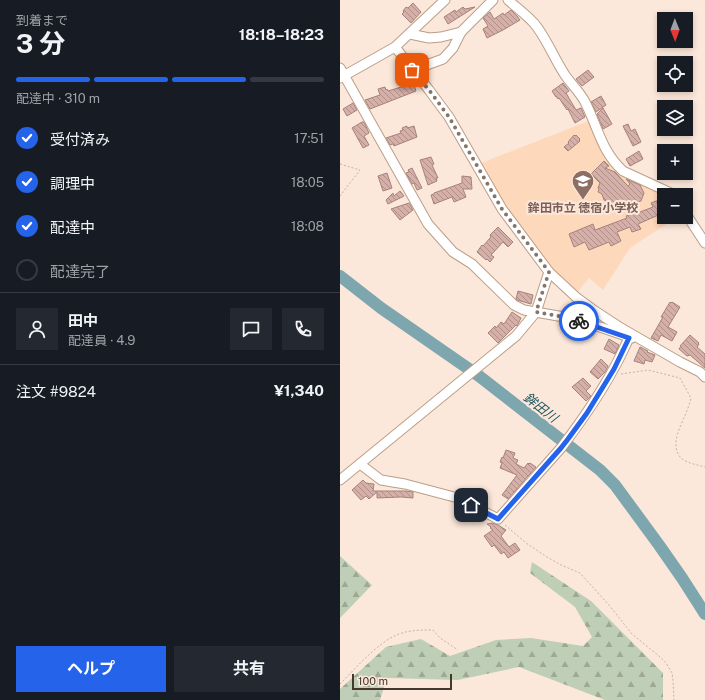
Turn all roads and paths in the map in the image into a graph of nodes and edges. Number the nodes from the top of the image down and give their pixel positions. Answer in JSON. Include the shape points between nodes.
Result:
{"nodes":[{"id":1,"x":446,"y":0,"type":"edge"},
{"id":2,"x":493,"y":0,"type":"edge"},
{"id":3,"x":508,"y":0,"type":"edge"},
{"id":4,"x":461,"y":32,"type":"junction"},
{"id":5,"x":410,"y":34,"type":"junction"},
{"id":6,"x":395,"y":47,"type":"junction"},
{"id":7,"x":412,"y":70,"type":"junction"},
{"id":8,"x":341,"y":74,"type":"edge"},
{"id":9,"x":340,"y":164,"type":"edge"},
{"id":10,"x":660,"y":188,"type":"edge"},
{"id":11,"x":340,"y":196,"type":"edge"},
{"id":12,"x":693,"y":224,"type":"edge"},
{"id":13,"x":705,"y":243,"type":"edge"},
{"id":14,"x":549,"y":272,"type":"junction"},
{"id":15,"x":536,"y":312,"type":"junction"},
{"id":16,"x":629,"y":338,"type":"junction"},
{"id":17,"x":651,"y":345,"type":"junction"},
{"id":18,"x":614,"y":369,"type":"junction"},
{"id":19,"x":705,"y":377,"type":"edge"},
{"id":20,"x":360,"y":464,"type":"junction"},
{"id":21,"x":705,"y":467,"type":"edge"},
{"id":22,"x":340,"y":480,"type":"edge"},
{"id":23,"x":498,"y":519,"type":"junction"},
{"id":24,"x":458,"y":650,"type":"dead end"},
{"id":25,"x":340,"y":684,"type":"edge"},
{"id":26,"x":674,"y":700,"type":"edge"}],
"edges":[{"from":1,"to":5,"type":"street"},
{"from":2,"to":4,"type":"street"},
{"from":3,"to":10,"type":"street","via":[[536,26],[566,77],[585,102],[602,144],[617,166]]},
{"from":4,"to":5,"type":"street","via":[[429,38]]},
{"from":4,"to":7,"type":"street","via":[[453,48],[443,59]]},
{"from":5,"to":6,"type":"street"},
{"from":6,"to":7,"type":"street"},
{"from":6,"to":8,"type":"street"},
{"from":7,"to":14,"type":"street","via":[[446,113],[502,209]]},
{"from":8,"to":15,"type":"street","via":[[428,224],[453,252],[472,264],[514,305]]},
{"from":9,"to":11,"type":"path","via":[[360,170]]},
{"from":12,"to":13,"type":"street"},
{"from":14,"to":15,"type":"street"},
{"from":14,"to":17,"type":"street","via":[[587,305]]},
{"from":15,"to":16,"type":"street","via":[[578,320]]},
{"from":15,"to":20,"type":"street","via":[[516,336]]},
{"from":16,"to":17,"type":"street"},
{"from":16,"to":18,"type":"street"},
{"from":17,"to":19,"type":"street"},
{"from":18,"to":21,"type":"path","via":[[620,374],[648,370],[680,378],[692,398],[678,431],[677,449],[681,458]]},
{"from":18,"to":23,"type":"street","via":[[568,439]]},
{"from":20,"to":22,"type":"street"},
{"from":20,"to":23,"type":"street","via":[[381,480],[458,498]]},
{"from":23,"to":26,"type":"path","via":[[547,557],[580,573],[632,634],[666,663],[672,673]]},
{"from":24,"to":25,"type":"path","via":[[433,630],[412,630],[398,634],[370,654]]}]}
